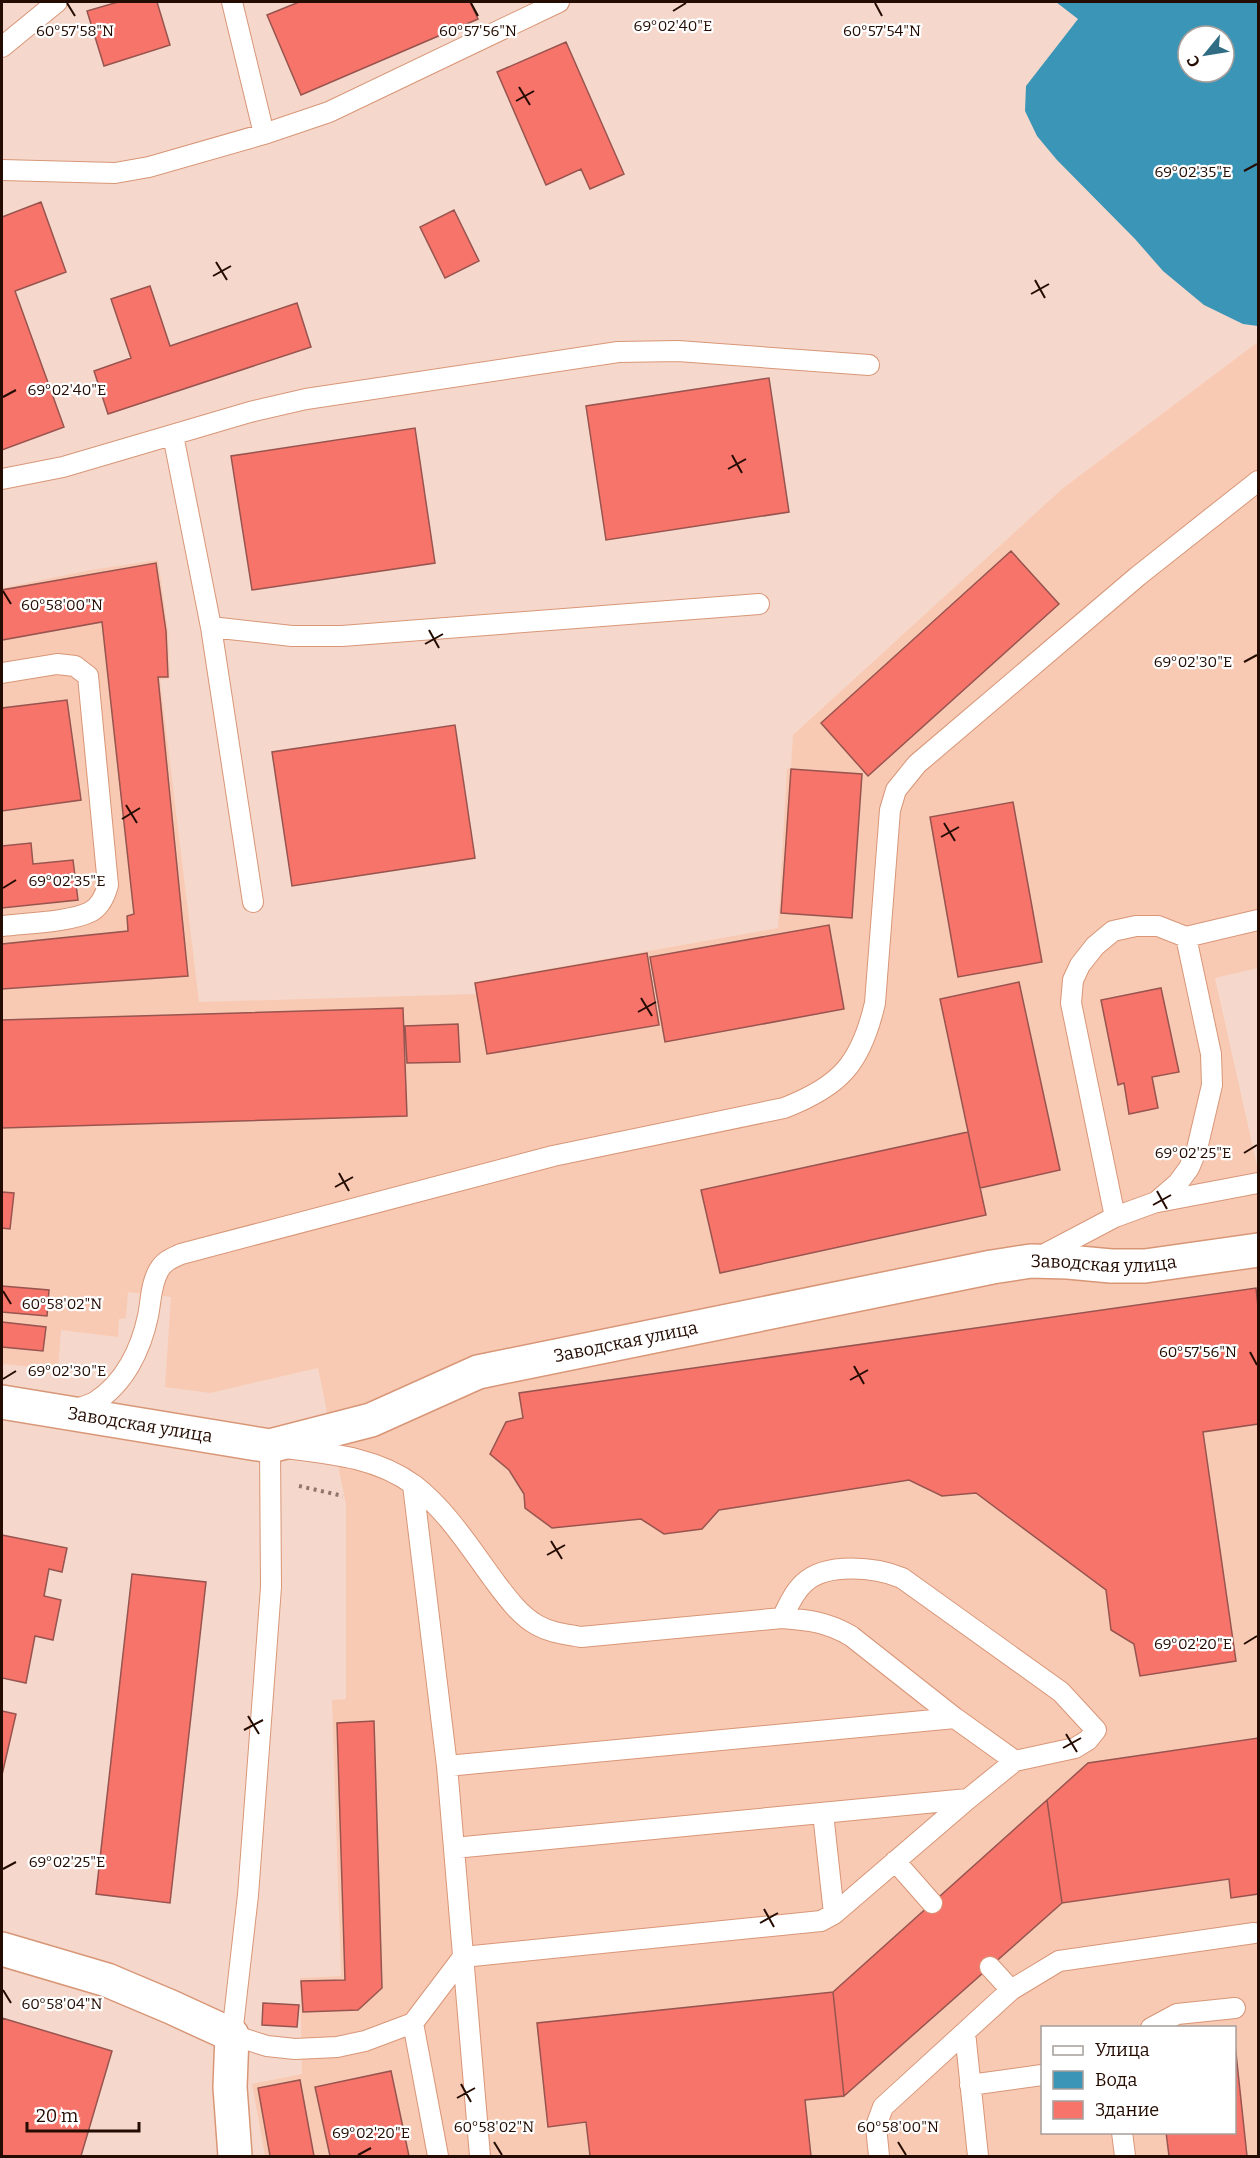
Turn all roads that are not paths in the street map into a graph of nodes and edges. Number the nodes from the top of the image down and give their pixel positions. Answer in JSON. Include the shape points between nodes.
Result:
{"nodes":[{"id":1,"x":57,"y":2,"type":"edge"},
{"id":2,"x":232,"y":2,"type":"edge"},
{"id":3,"x":559,"y":2,"type":"edge"},
{"id":4,"x":2,"y":47,"type":"edge"},
{"id":5,"x":264,"y":134,"type":"junction"},
{"id":6,"x":2,"y":170,"type":"edge"},
{"id":7,"x":869,"y":365,"type":"dead end"},
{"id":8,"x":173,"y":435,"type":"junction"},
{"id":9,"x":2,"y":480,"type":"edge"},
{"id":10,"x":1258,"y":481,"type":"edge"},
{"id":11,"x":759,"y":604,"type":"dead end"},
{"id":12,"x":211,"y":627,"type":"junction"},
{"id":13,"x":2,"y":673,"type":"edge"},
{"id":14,"x":252,"y":902,"type":"dead end"},
{"id":15,"x":1258,"y":920,"type":"edge"},
{"id":16,"x":2,"y":926,"type":"edge"},
{"id":17,"x":1186,"y":937,"type":"junction"},
{"id":18,"x":1258,"y":1183,"type":"edge"},
{"id":19,"x":1156,"y":1202,"type":"junction"},
{"id":20,"x":1115,"y":1217,"type":"junction"},
{"id":21,"x":1258,"y":1250,"type":"edge"},
{"id":22,"x":1031,"y":1261,"type":"junction"},
{"id":23,"x":2,"y":1402,"type":"edge"},
{"id":24,"x":67,"y":1413,"type":"junction"},
{"id":25,"x":270,"y":1446,"type":"junction"},
{"id":26,"x":413,"y":1485,"type":"junction"},
{"id":27,"x":782,"y":1618,"type":"junction"},
{"id":28,"x":955,"y":1718,"type":"junction"},
{"id":29,"x":1015,"y":1761,"type":"junction"},
{"id":30,"x":447,"y":1766,"type":"junction"},
{"id":31,"x":968,"y":1799,"type":"junction"},
{"id":32,"x":823,"y":1813,"type":"junction"},
{"id":33,"x":454,"y":1848,"type":"junction"},
{"id":34,"x":895,"y":1861,"type":"junction"},
{"id":35,"x":932,"y":1903,"type":"dead end"},
{"id":36,"x":834,"y":1914,"type":"junction"},
{"id":37,"x":1254,"y":1933,"type":"dead end"},
{"id":38,"x":2,"y":1949,"type":"edge"},
{"id":39,"x":463,"y":1957,"type":"junction"},
{"id":40,"x":990,"y":1967,"type":"dead end"},
{"id":41,"x":1011,"y":1990,"type":"junction"},
{"id":42,"x":1235,"y":2008,"type":"dead end"},
{"id":43,"x":413,"y":2023,"type":"junction"},
{"id":44,"x":1154,"y":2026,"type":"edge"},
{"id":45,"x":965,"y":2032,"type":"junction"},
{"id":46,"x":232,"y":2036,"type":"junction"},
{"id":47,"x":1041,"y":2074,"type":"edge"},
{"id":48,"x":970,"y":2085,"type":"junction"},
{"id":49,"x":1122,"y":2134,"type":"edge"},
{"id":50,"x":235,"y":2157,"type":"edge"},
{"id":51,"x":438,"y":2157,"type":"edge"},
{"id":52,"x":480,"y":2157,"type":"edge"},
{"id":53,"x":879,"y":2157,"type":"edge"},
{"id":54,"x":978,"y":2157,"type":"edge"},
{"id":55,"x":1125,"y":2157,"type":"edge"}],
"edges":[{"from":1,"to":4,"type":"lane"},
{"from":2,"to":5,"type":"lane"},
{"from":3,"to":5,"type":"lane","via":[[329,112]]},
{"from":5,"to":6,"type":"lane","via":[[149,167],[114,173]]},
{"from":7,"to":8,"type":"lane","via":[[678,351],[618,352],[306,399]]},
{"from":8,"to":9,"type":"lane"},
{"from":8,"to":12,"type":"lane"},
{"from":10,"to":24,"type":"lane","via":[[1138,576],[934,749],[896,790],[891,810],[875,1003],[868,1034],[849,1067],[832,1084],[784,1108],[553,1156],[181,1254],[166,1261],[159,1270],[139,1347],[126,1371],[94,1402]]},
{"from":11,"to":12,"type":"lane","via":[[342,636],[292,636]]},
{"from":12,"to":14,"type":"lane"},
{"from":13,"to":16,"type":"lane","via":[[57,664],[75,666],[88,676],[108,885],[104,898],[92,911],[76,917]]},
{"from":15,"to":17,"type":"lane"},
{"from":17,"to":19,"type":"lane","via":[[1211,1054],[1212,1085],[1189,1168]]},
{"from":17,"to":20,"type":"lane","via":[[1158,926],[1113,931],[1095,946],[1073,980],[1071,1003]]},
{"from":18,"to":19,"type":"lane"},
{"from":19,"to":20,"type":"lane"},
{"from":20,"to":22,"type":"lane"},
{"from":21,"to":22,"type":"street","name":"Заводская улица","via":[[1145,1266]]},
{"from":22,"to":25,"type":"street","name":"Заводская улица","via":[[478,1372],[371,1420]]},
{"from":23,"to":24,"type":"street","name":"Заводская улица"},
{"from":24,"to":25,"type":"street","name":"Заводская улица"},
{"from":25,"to":26,"type":"lane","via":[[357,1458],[386,1468]]},
{"from":25,"to":46,"type":"lane","via":[[271,1587],[248,1895]]},
{"from":26,"to":27,"type":"lane","via":[[442,1510],[519,1610],[554,1633],[581,1637]]},
{"from":26,"to":30,"type":"lane"},
{"from":27,"to":28,"type":"lane","via":[[832,1625]]},
{"from":27,"to":29,"type":"lane","via":[[796,1592],[818,1573],[867,1568],[902,1578],[1061,1692],[1095,1730],[1075,1748]]},
{"from":28,"to":29,"type":"lane"},
{"from":28,"to":30,"type":"lane"},
{"from":29,"to":31,"type":"lane"},
{"from":30,"to":33,"type":"lane"},
{"from":31,"to":32,"type":"lane"},
{"from":31,"to":34,"type":"lane"},
{"from":32,"to":33,"type":"lane"},
{"from":32,"to":36,"type":"lane"},
{"from":33,"to":39,"type":"lane"},
{"from":34,"to":35,"type":"lane"},
{"from":34,"to":36,"type":"lane"},
{"from":36,"to":39,"type":"lane","via":[[807,1923]]},
{"from":37,"to":41,"type":"lane","via":[[1059,1960]]},
{"from":38,"to":46,"type":"street","via":[[107,1980]]},
{"from":39,"to":43,"type":"lane"},
{"from":39,"to":52,"type":"lane"},
{"from":40,"to":41,"type":"lane"},
{"from":41,"to":45,"type":"lane"},
{"from":42,"to":44,"type":"lane","via":[[1178,2014]]},
{"from":43,"to":46,"type":"lane","via":[[337,2047],[295,2049]]},
{"from":43,"to":51,"type":"lane"},
{"from":45,"to":48,"type":"lane"},
{"from":45,"to":53,"type":"lane","via":[[883,2107],[876,2126]]},
{"from":46,"to":50,"type":"street","via":[[230,2087]]},
{"from":47,"to":48,"type":"lane"},
{"from":48,"to":54,"type":"lane"},
{"from":49,"to":55,"type":"lane"}]}
